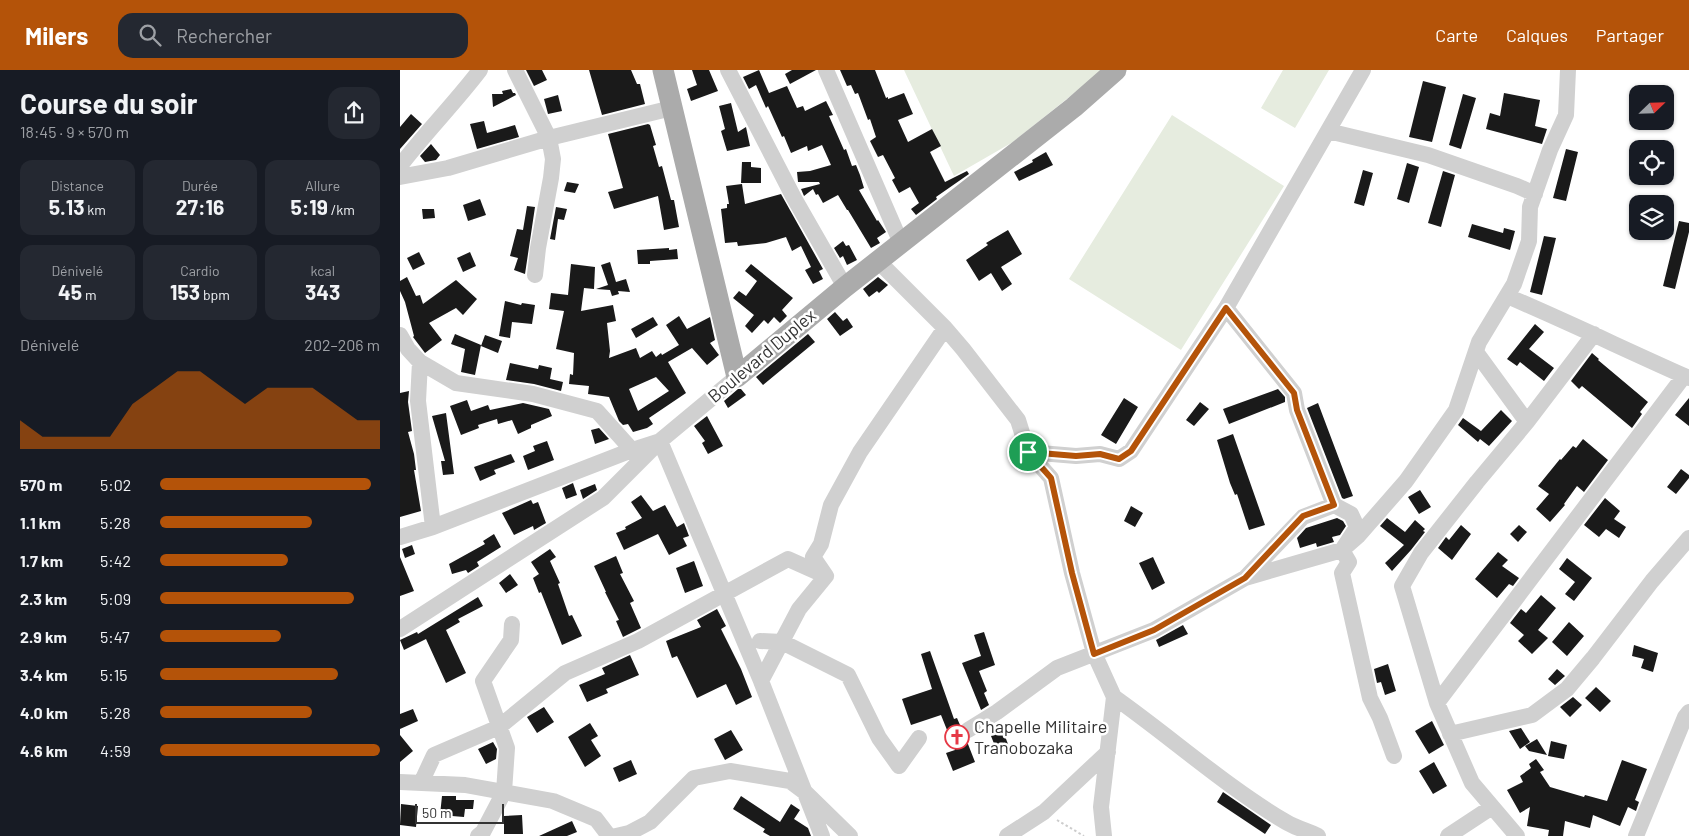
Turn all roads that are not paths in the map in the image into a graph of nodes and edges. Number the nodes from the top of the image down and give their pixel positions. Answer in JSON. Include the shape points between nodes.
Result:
{"nodes":[{"id":1,"x":480,"y":70,"type":"edge"},
{"id":2,"x":515,"y":70,"type":"edge"},
{"id":3,"x":663,"y":70,"type":"edge"},
{"id":4,"x":728,"y":70,"type":"edge"},
{"id":5,"x":826,"y":70,"type":"edge"},
{"id":6,"x":1116,"y":70,"type":"edge"},
{"id":7,"x":1363,"y":70,"type":"edge"},
{"id":8,"x":1568,"y":70,"type":"edge"},
{"id":9,"x":672,"y":108,"type":"junction"},
{"id":10,"x":1328,"y":131,"type":"junction"},
{"id":11,"x":549,"y":138,"type":"junction"},
{"id":12,"x":400,"y":166,"type":"edge"},
{"id":13,"x":400,"y":177,"type":"edge"},
{"id":14,"x":1535,"y":194,"type":"junction"},
{"id":15,"x":901,"y":243,"type":"junction"},
{"id":16,"x":878,"y":261,"type":"junction"},
{"id":17,"x":536,"y":274,"type":"dead end"},
{"id":18,"x":845,"y":287,"type":"junction"},
{"id":19,"x":1507,"y":296,"type":"junction"},
{"id":20,"x":1226,"y":308,"type":"junction"},
{"id":21,"x":945,"y":328,"type":"junction"},
{"id":22,"x":1594,"y":334,"type":"junction"},
{"id":23,"x":400,"y":335,"type":"edge"},
{"id":24,"x":1476,"y":352,"type":"junction"},
{"id":25,"x":420,"y":362,"type":"junction"},
{"id":26,"x":737,"y":377,"type":"junction"},
{"id":27,"x":1687,"y":377,"type":"edge"},
{"id":28,"x":1527,"y":422,"type":"junction"},
{"id":29,"x":660,"y":441,"type":"junction"},
{"id":30,"x":632,"y":450,"type":"junction"},
{"id":31,"x":1028,"y":452,"type":"junction"},
{"id":32,"x":1334,"y":505,"type":"junction"},
{"id":33,"x":434,"y":527,"type":"junction"},
{"id":34,"x":400,"y":537,"type":"edge"},
{"id":35,"x":1689,"y":538,"type":"edge"},
{"id":36,"x":1342,"y":550,"type":"junction"},
{"id":37,"x":826,"y":576,"type":"junction"},
{"id":38,"x":1245,"y":578,"type":"junction"},
{"id":39,"x":723,"y":593,"type":"junction"},
{"id":40,"x":512,"y":624,"type":"dead end"},
{"id":41,"x":400,"y":629,"type":"edge"},
{"id":42,"x":760,"y":641,"type":"dead end"},
{"id":43,"x":782,"y":642,"type":"junction"},
{"id":44,"x":1094,"y":654,"type":"junction"},
{"id":45,"x":761,"y":680,"type":"junction"},
{"id":46,"x":1114,"y":697,"type":"junction"},
{"id":47,"x":1437,"y":703,"type":"junction"},
{"id":48,"x":1689,"y":712,"type":"edge"},
{"id":49,"x":500,"y":727,"type":"junction"},
{"id":50,"x":968,"y":730,"type":"dead end"},
{"id":51,"x":1450,"y":734,"type":"junction"},
{"id":52,"x":919,"y":738,"type":"dead end"},
{"id":53,"x":1108,"y":752,"type":"junction"},
{"id":54,"x":1394,"y":756,"type":"dead end"},
{"id":55,"x":400,"y":782,"type":"edge"},
{"id":56,"x":421,"y":783,"type":"junction"},
{"id":57,"x":504,"y":792,"type":"junction"},
{"id":58,"x":806,"y":793,"type":"junction"},
{"id":59,"x":1492,"y":807,"type":"junction"},
{"id":60,"x":478,"y":836,"type":"edge"},
{"id":61,"x":609,"y":836,"type":"edge"},
{"id":62,"x":616,"y":836,"type":"edge"},
{"id":63,"x":822,"y":836,"type":"edge"},
{"id":64,"x":850,"y":836,"type":"edge"},
{"id":65,"x":1007,"y":836,"type":"edge"},
{"id":66,"x":1104,"y":836,"type":"edge"},
{"id":67,"x":1318,"y":836,"type":"edge"},
{"id":68,"x":1448,"y":836,"type":"edge"},
{"id":69,"x":1517,"y":836,"type":"edge"},
{"id":70,"x":1636,"y":836,"type":"edge"}],
"edges":[{"from":1,"to":12,"type":"street"},
{"from":2,"to":11,"type":"street"},
{"from":3,"to":9,"type":"main road"},
{"from":4,"to":18,"type":"street","via":[[794,198]]},
{"from":5,"to":15,"type":"street"},
{"from":6,"to":15,"type":"main road","name":"Boulevard Duplex","via":[[1074,108]]},
{"from":7,"to":10,"type":"street"},
{"from":8,"to":14,"type":"street","via":[[1566,115]]},
{"from":9,"to":11,"type":"street"},
{"from":9,"to":26,"type":"main road"},
{"from":10,"to":14,"type":"street","via":[[1428,155]]},
{"from":10,"to":20,"type":"street"},
{"from":11,"to":13,"type":"street","via":[[448,168]]},
{"from":11,"to":17,"type":"street","via":[[553,159]]},
{"from":14,"to":19,"type":"street","via":[[1530,207],[1529,241]]},
{"from":15,"to":16,"type":"main road","name":"Boulevard Duplex"},
{"from":16,"to":18,"type":"main road","name":"Boulevard Duplex"},
{"from":16,"to":21,"type":"street"},
{"from":18,"to":26,"type":"main road","name":"Boulevard Duplex"},
{"from":19,"to":22,"type":"street"},
{"from":19,"to":24,"type":"street"},
{"from":20,"to":31,"type":"street","via":[[1131,451],[1119,459],[1100,454],[1076,456]]},
{"from":20,"to":32,"type":"street","via":[[1294,393],[1297,410]]},
{"from":21,"to":31,"type":"street","via":[[1018,420]]},
{"from":21,"to":37,"type":"street","via":[[860,452],[832,506],[821,544],[813,557]]},
{"from":22,"to":27,"type":"street"},
{"from":22,"to":28,"type":"street"},
{"from":23,"to":25,"type":"street"},
{"from":24,"to":28,"type":"street"},
{"from":24,"to":36,"type":"street","via":[[1456,410],[1406,481]]},
{"from":25,"to":30,"type":"street","via":[[456,382],[533,394],[597,411]]},
{"from":25,"to":33,"type":"street","via":[[418,401]]},
{"from":26,"to":29,"type":"street","name":"Boulevard Duplex"},
{"from":27,"to":47,"type":"street"},
{"from":28,"to":47,"type":"street","via":[[1421,553],[1402,586]]},
{"from":29,"to":30,"type":"street"},
{"from":29,"to":39,"type":"street"},
{"from":29,"to":41,"type":"street","name":"Boulevard Duplex","via":[[603,498]]},
{"from":30,"to":33,"type":"street"},
{"from":31,"to":44,"type":"street","via":[[1051,478]]},
{"from":32,"to":36,"type":"street","via":[[1351,514],[1357,527]]},
{"from":32,"to":38,"type":"street","via":[[1303,516]]},
{"from":33,"to":34,"type":"street"},
{"from":35,"to":51,"type":"street","via":[[1567,689],[1532,715]]},
{"from":36,"to":38,"type":"street"},
{"from":36,"to":54,"type":"street","via":[[1348,562],[1342,574],[1370,698]]},
{"from":37,"to":39,"type":"street","via":[[788,559]]},
{"from":37,"to":43,"type":"street","via":[[799,609]]},
{"from":38,"to":44,"type":"street","via":[[1154,630]]},
{"from":39,"to":45,"type":"street"},
{"from":39,"to":49,"type":"street","via":[[638,641],[565,673]]},
{"from":40,"to":49,"type":"street","via":[[511,640],[483,681]]},
{"from":42,"to":43,"type":"street"},
{"from":43,"to":45,"type":"street"},
{"from":43,"to":52,"type":"street","via":[[848,675],[879,738],[899,766]]},
{"from":44,"to":46,"type":"street"},
{"from":44,"to":50,"type":"street","via":[[1057,668]]},
{"from":45,"to":58,"type":"street"},
{"from":46,"to":53,"type":"street"},
{"from":46,"to":67,"type":"street","via":[[1189,755],[1288,823]]},
{"from":47,"to":51,"type":"street"},
{"from":48,"to":70,"type":"street"},
{"from":49,"to":56,"type":"street","via":[[434,755]]},
{"from":49,"to":57,"type":"street","via":[[507,748]]},
{"from":51,"to":59,"type":"street","via":[[1472,783]]},
{"from":53,"to":65,"type":"street","via":[[1044,812]]},
{"from":53,"to":66,"type":"street","via":[[1101,807]]},
{"from":55,"to":56,"type":"street"},
{"from":56,"to":57,"type":"street","via":[[465,785]]},
{"from":57,"to":60,"type":"street"},
{"from":57,"to":61,"type":"street","via":[[553,801],[596,819]]},
{"from":58,"to":62,"type":"street","via":[[790,781],[730,771],[694,778],[650,822]]},
{"from":58,"to":63,"type":"street"},
{"from":58,"to":64,"type":"street"},
{"from":59,"to":68,"type":"street"},
{"from":59,"to":69,"type":"street"}]}
